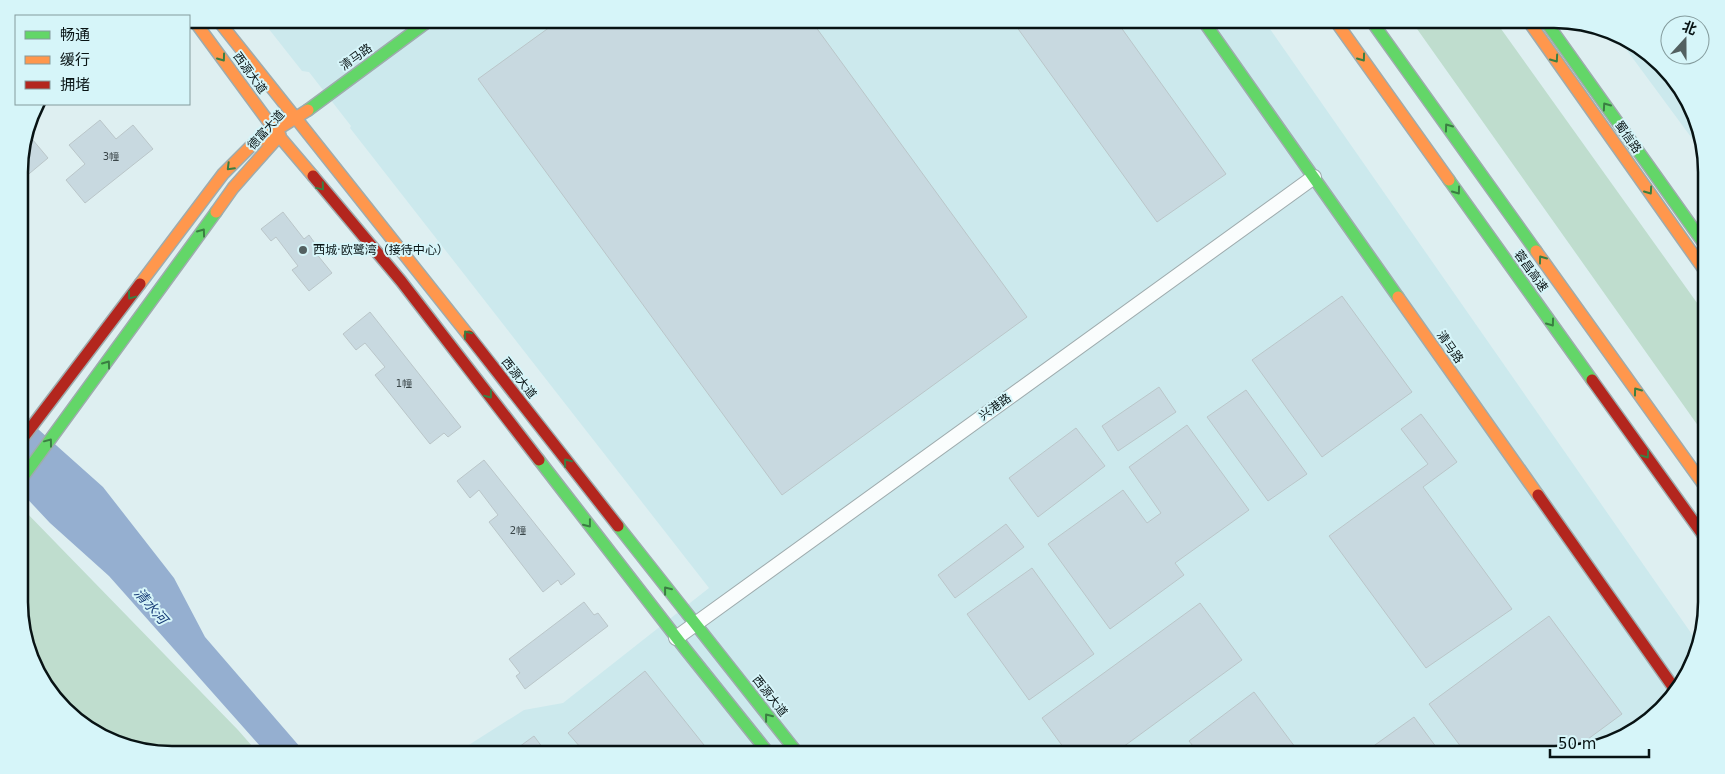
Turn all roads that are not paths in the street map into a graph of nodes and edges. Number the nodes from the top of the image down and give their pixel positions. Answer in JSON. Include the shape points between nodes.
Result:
{"nodes":[{"id":1,"x":200,"y":28,"type":"edge"},
{"id":2,"x":224,"y":28,"type":"edge"},
{"id":3,"x":419,"y":28,"type":"edge"},
{"id":4,"x":1208,"y":28,"type":"edge"},
{"id":5,"x":1340,"y":28,"type":"edge"},
{"id":6,"x":1376,"y":28,"type":"edge"},
{"id":7,"x":1533,"y":28,"type":"edge"},
{"id":8,"x":1550,"y":28,"type":"edge"},
{"id":9,"x":297,"y":118,"type":"junction"},
{"id":10,"x":277,"y":133,"type":"junction"},
{"id":11,"x":1314,"y":177,"type":"junction"},
{"id":12,"x":1698,"y":236,"type":"edge"},
{"id":13,"x":1698,"y":261,"type":"edge"},
{"id":14,"x":28,"y":431,"type":"edge"},
{"id":15,"x":28,"y":469,"type":"edge"},
{"id":16,"x":1698,"y":477,"type":"edge"},
{"id":17,"x":1698,"y":528,"type":"edge"},
{"id":18,"x":695,"y":624,"type":"junction"},
{"id":19,"x":676,"y":638,"type":"junction"},
{"id":20,"x":1672,"y":685,"type":"edge"},
{"id":21,"x":763,"y":746,"type":"edge"},
{"id":22,"x":792,"y":746,"type":"edge"}],
"edges":[{"from":1,"to":10,"type":"main road","name":"西源大道","one_way":true},
{"from":2,"to":9,"type":"main road","name":"西源大道"},
{"from":3,"to":9,"type":"main road","name":"清马路"},
{"from":4,"to":11,"type":"main road","name":"清马路"},
{"from":5,"to":17,"type":"main road","name":"蓉昌高速","one_way":true},
{"from":16,"to":6,"type":"main road","name":"蓉昌高速","one_way":true},
{"from":7,"to":13,"type":"main road","name":"蜀信路","one_way":true},
{"from":12,"to":8,"type":"main road","name":"蜀信路","one_way":true},
{"from":9,"to":10,"type":"main road","name":"德富大道"},
{"from":18,"to":9,"type":"main road","name":"西源大道","one_way":true},
{"from":10,"to":14,"type":"main road","name":"德富大道","one_way":true,"via":[[251,146],[223,174]]},
{"from":15,"to":10,"type":"main road","name":"德富大道","one_way":true,"via":[[233,188]]},
{"from":10,"to":19,"type":"main road","name":"西源大道","one_way":true,"via":[[401,281]]},
{"from":11,"to":18,"type":"street","name":"兴港路"},
{"from":11,"to":20,"type":"main road","name":"清马路"},
{"from":18,"to":19,"type":"street","name":"兴港路"},
{"from":22,"to":18,"type":"main road","name":"西源大道","one_way":true},
{"from":19,"to":21,"type":"main road","name":"西源大道"}]}
